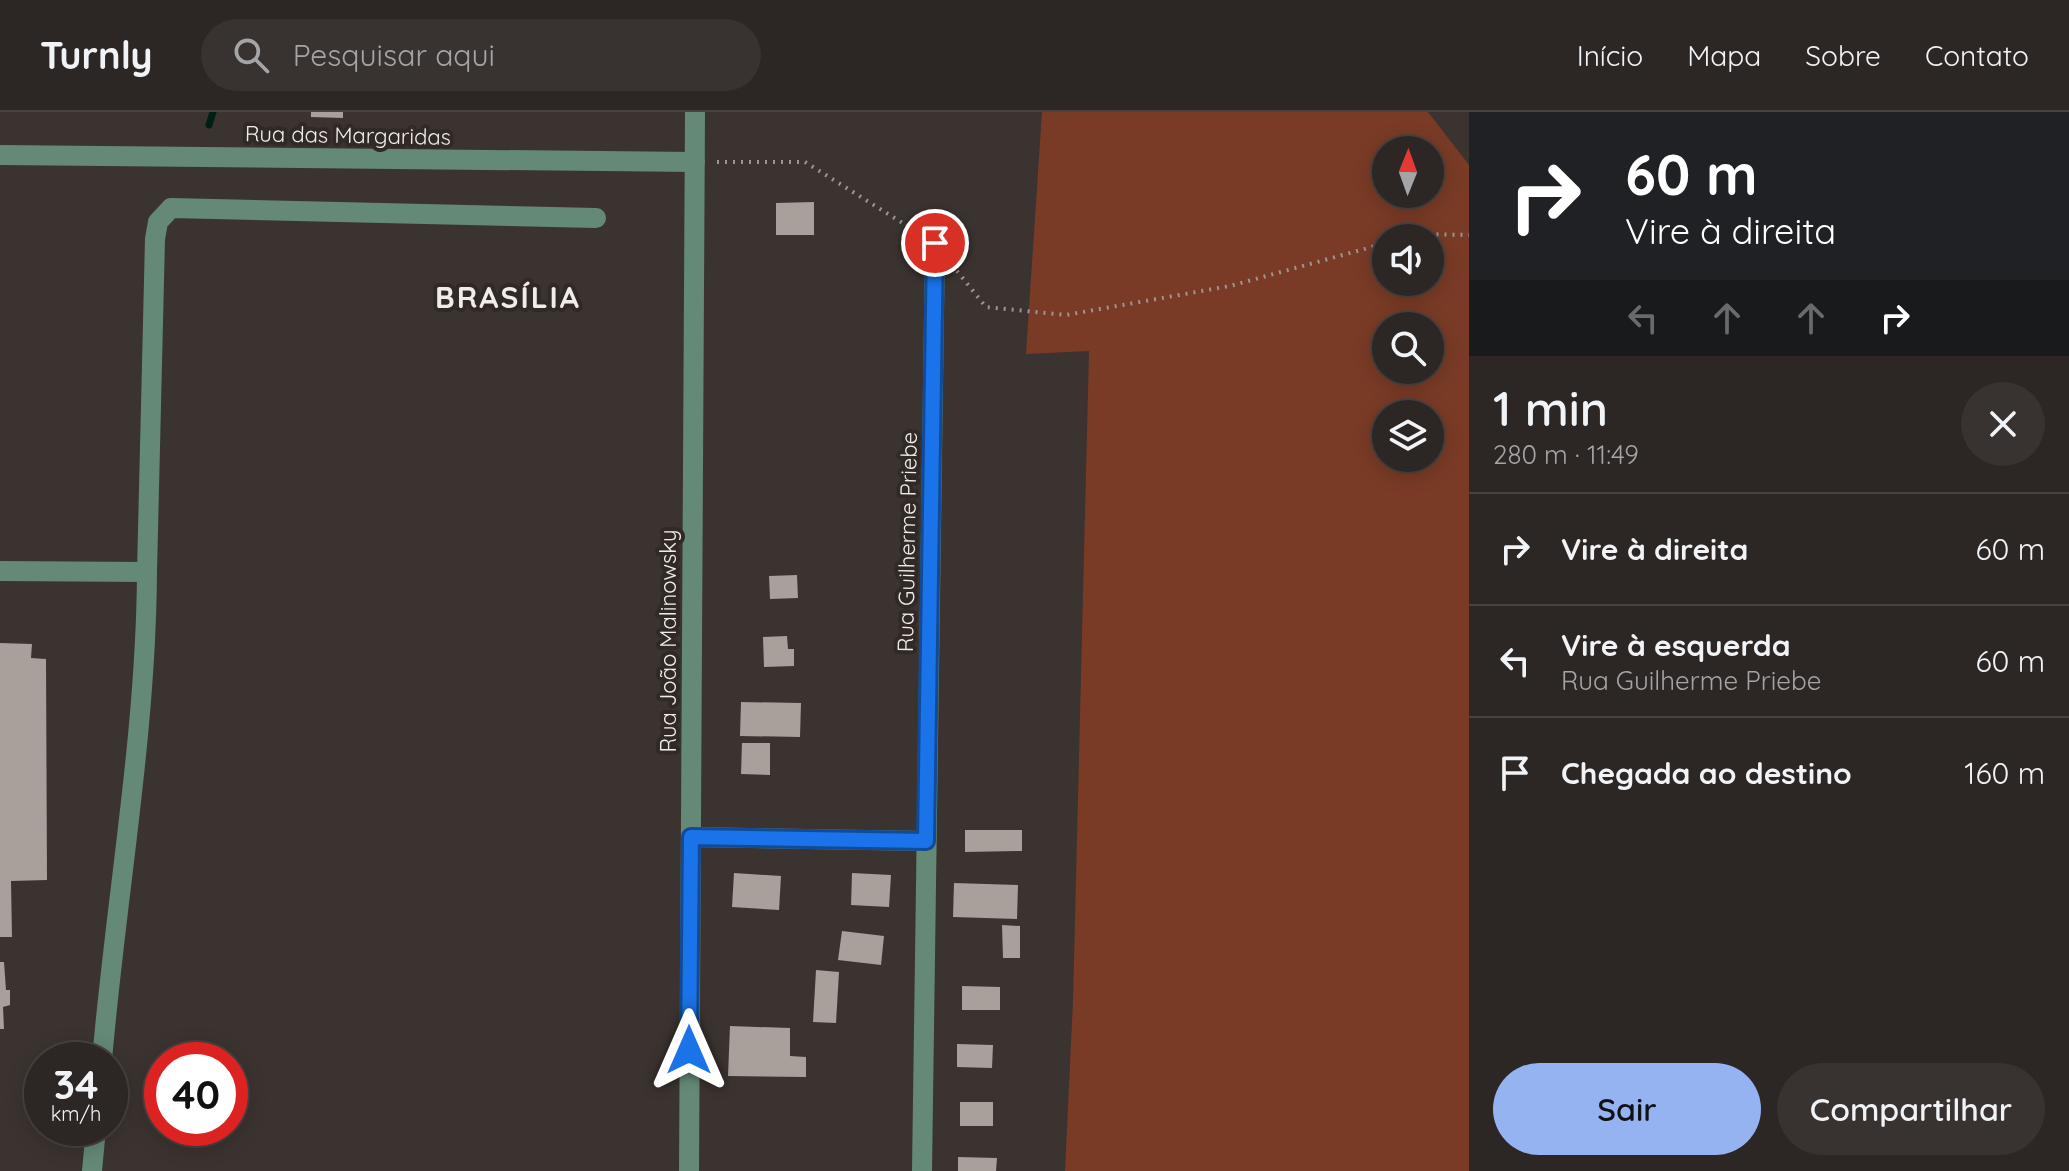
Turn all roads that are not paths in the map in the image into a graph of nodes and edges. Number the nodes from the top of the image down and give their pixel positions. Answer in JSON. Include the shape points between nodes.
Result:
{"nodes":[{"id":1,"x":695,"y":112,"type":"edge"},
{"id":2,"x":0,"y":155,"type":"edge"},
{"id":3,"x":695,"y":162,"type":"junction"},
{"id":4,"x":596,"y":218,"type":"dead end"},
{"id":5,"x":935,"y":243,"type":"road end"},
{"id":6,"x":0,"y":571,"type":"edge"},
{"id":7,"x":147,"y":572,"type":"junction"},
{"id":8,"x":691,"y":837,"type":"junction"},
{"id":9,"x":926,"y":841,"type":"junction"},
{"id":10,"x":104,"y":1042,"type":"edge"},
{"id":11,"x":94,"y":1146,"type":"edge"},
{"id":12,"x":92,"y":1171,"type":"edge"},
{"id":13,"x":689,"y":1171,"type":"edge"},
{"id":14,"x":922,"y":1171,"type":"edge"}],
"edges":[{"from":1,"to":3,"type":"street","name":"Rua João Malinowsky"},
{"from":2,"to":3,"type":"street","name":"Rua das Margaridas"},
{"from":3,"to":8,"type":"street","name":"Rua João Malinowsky"},
{"from":4,"to":7,"type":"street","via":[[171,208],[158,222],[155,239]]},
{"from":5,"to":9,"type":"street","name":"Rua Guilherme Priebe"},
{"from":6,"to":7,"type":"street"},
{"from":7,"to":10,"type":"street","via":[[142,703]]},
{"from":8,"to":9,"type":"street"},
{"from":8,"to":13,"type":"street","name":"Rua João Malinowsky"},
{"from":9,"to":14,"type":"street","name":"Rua Guilherme Priebe"},
{"from":11,"to":12,"type":"street"}]}
